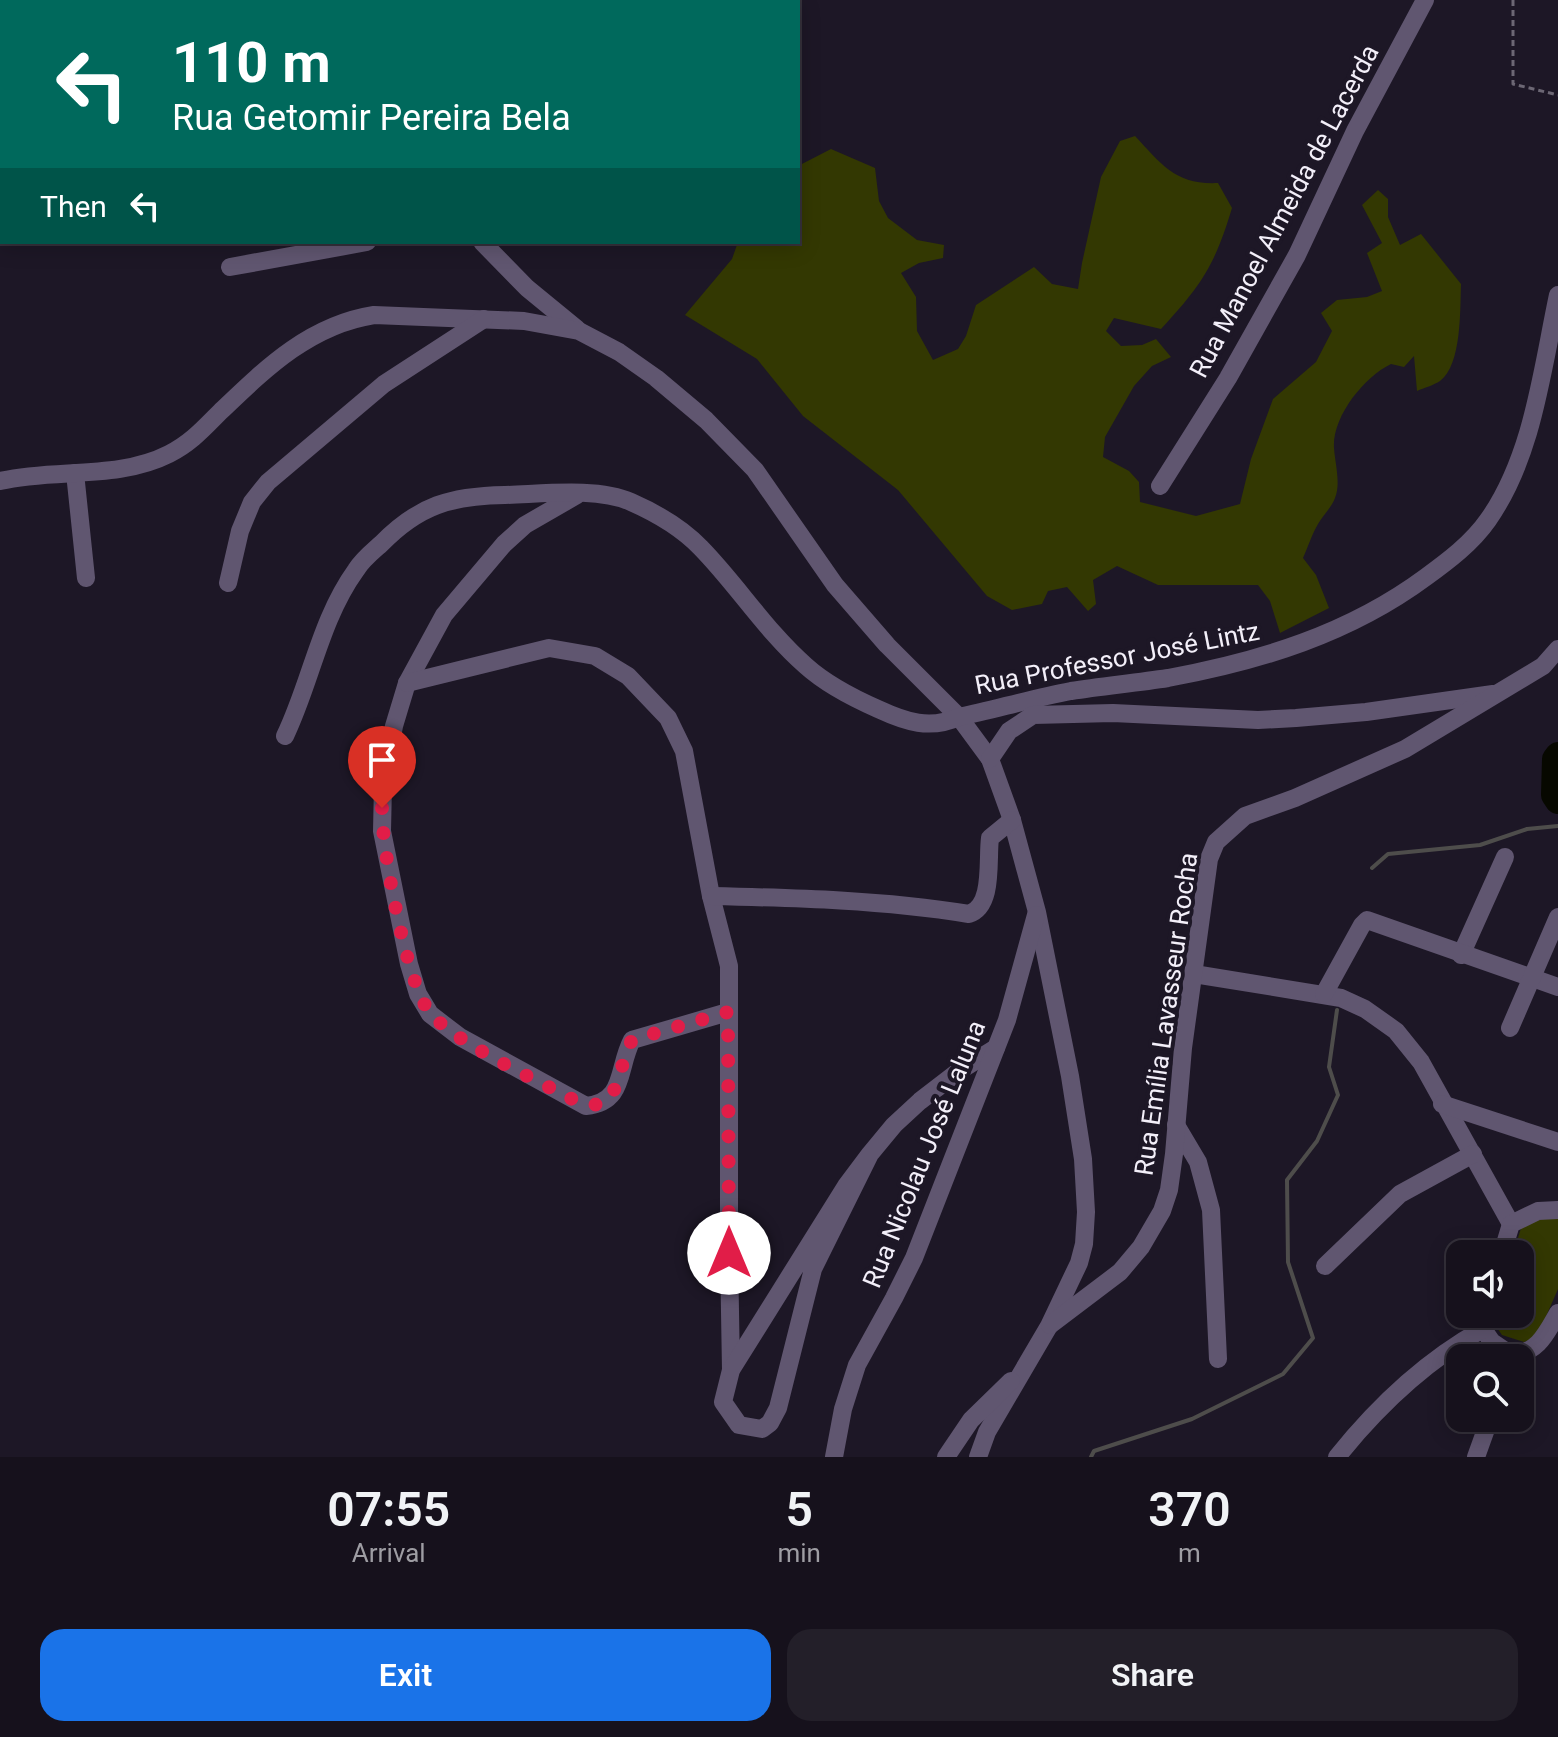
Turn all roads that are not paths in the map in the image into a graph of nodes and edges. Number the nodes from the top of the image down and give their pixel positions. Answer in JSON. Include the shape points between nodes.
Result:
{"nodes":[{"id":1,"x":1425,"y":0,"type":"edge"},
{"id":2,"x":357,"y":244,"type":"edge"},
{"id":3,"x":484,"y":244,"type":"edge"},
{"id":4,"x":230,"y":267,"type":"dead end"},
{"id":5,"x":1558,"y":295,"type":"edge"},
{"id":6,"x":484,"y":319,"type":"junction"},
{"id":7,"x":579,"y":331,"type":"junction"},
{"id":8,"x":75,"y":473,"type":"junction"},
{"id":9,"x":0,"y":481,"type":"edge"},
{"id":10,"x":1160,"y":486,"type":"dead end"},
{"id":11,"x":580,"y":494,"type":"junction"},
{"id":12,"x":86,"y":578,"type":"dead end"},
{"id":13,"x":228,"y":583,"type":"dead end"},
{"id":14,"x":1558,"y":649,"type":"edge"},
{"id":15,"x":1551,"y":669,"type":"edge"},
{"id":16,"x":407,"y":683,"type":"junction"},
{"id":17,"x":1497,"y":693,"type":"junction"},
{"id":18,"x":959,"y":717,"type":"junction"},
{"id":19,"x":285,"y":736,"type":"dead end"},
{"id":20,"x":990,"y":759,"type":"junction"},
{"id":21,"x":1012,"y":820,"type":"junction"},
{"id":22,"x":1505,"y":857,"type":"dead end"},
{"id":23,"x":711,"y":896,"type":"junction"},
{"id":24,"x":1037,"y":912,"type":"junction"},
{"id":25,"x":1558,"y":917,"type":"edge"},
{"id":26,"x":1461,"y":955,"type":"junction"},
{"id":27,"x":1194,"y":974,"type":"junction"},
{"id":28,"x":1532,"y":976,"type":"junction"},
{"id":29,"x":1558,"y":987,"type":"edge"},
{"id":30,"x":1324,"y":994,"type":"junction"},
{"id":31,"x":728,"y":1012,"type":"junction"},
{"id":32,"x":1510,"y":1028,"type":"dead end"},
{"id":33,"x":996,"y":1048,"type":"junction"},
{"id":34,"x":1442,"y":1104,"type":"junction"},
{"id":35,"x":1175,"y":1123,"type":"junction"},
{"id":36,"x":1558,"y":1142,"type":"edge"},
{"id":37,"x":870,"y":1154,"type":"junction"},
{"id":38,"x":1473,"y":1154,"type":"junction"},
{"id":39,"x":1558,"y":1210,"type":"edge"},
{"id":40,"x":1511,"y":1224,"type":"junction"},
{"id":41,"x":1506,"y":1240,"type":"edge"},
{"id":42,"x":1325,"y":1266,"type":"dead end"},
{"id":43,"x":1558,"y":1313,"type":"edge"},
{"id":44,"x":1049,"y":1326,"type":"junction"},
{"id":45,"x":1475,"y":1328,"type":"edge"},
{"id":46,"x":1544,"y":1339,"type":"junction"},
{"id":47,"x":1534,"y":1348,"type":"edge"},
{"id":48,"x":1558,"y":1353,"type":"edge"},
{"id":49,"x":1218,"y":1359,"type":"dead end"},
{"id":50,"x":1025,"y":1368,"type":"junction"},
{"id":51,"x":731,"y":1370,"type":"junction"},
{"id":52,"x":1485,"y":1432,"type":"edge"},
{"id":53,"x":834,"y":1457,"type":"edge"},
{"id":54,"x":946,"y":1457,"type":"edge"},
{"id":55,"x":978,"y":1457,"type":"edge"},
{"id":56,"x":1337,"y":1457,"type":"edge"},
{"id":57,"x":1476,"y":1457,"type":"edge"}],
"edges":[{"from":1,"to":10,"type":"street","name":"Rua Manoel Almeida de Lacerda","via":[[1297,255]]},
{"from":2,"to":4,"type":"street"},
{"from":3,"to":7,"type":"street"},
{"from":5,"to":18,"type":"street","name":"Rua Professor José Lintz","via":[[1529,426],[1488,521],[1456,555],[1402,595],[1337,630],[1267,656]]},
{"from":6,"to":7,"type":"street"},
{"from":6,"to":8,"type":"street","via":[[350,318],[318,331],[265,369],[179,449],[141,465]]},
{"from":6,"to":13,"type":"street","via":[[384,384],[268,482],[240,531]]},
{"from":7,"to":18,"type":"street","via":[[619,352],[706,420],[755,470],[835,585]]},
{"from":8,"to":9,"type":"street"},
{"from":8,"to":12,"type":"street"},
{"from":11,"to":16,"type":"street","via":[[525,525],[504,544],[444,615]]},
{"from":11,"to":18,"type":"street","name":"Rua Professor José Lintz","via":[[628,500],[686,534],[807,667],[855,699],[926,724]]},
{"from":11,"to":19,"type":"street","name":"Rua Professor José Lintz","via":[[472,495],[404,520],[358,567],[339,596]]},
{"from":14,"to":15,"type":"street","name":"Rua Emília Lavasseur Rocha"},
{"from":15,"to":17,"type":"street","name":"Rua Emília Lavasseur Rocha"},
{"from":16,"to":23,"type":"street","via":[[549,648],[595,656],[628,676],[668,718],[684,751]]},
{"from":16,"to":31,"type":"street","via":[[383,785],[382,831],[409,964],[430,1014],[460,1037],[586,1106],[610,1099],[632,1040]]},
{"from":17,"to":20,"type":"street","via":[[1366,712],[1258,720],[1033,715],[1009,731]]},
{"from":17,"to":27,"type":"street","name":"Rua Emília Lavasseur Rocha","via":[[1405,749],[1231,826],[1209,859]]},
{"from":18,"to":20,"type":"street"},
{"from":20,"to":21,"type":"street"},
{"from":21,"to":23,"type":"street","via":[[990,838],[986,896],[969,914],[856,900]]},
{"from":21,"to":24,"type":"street"},
{"from":22,"to":26,"type":"street"},
{"from":23,"to":31,"type":"street","via":[[729,966]]},
{"from":24,"to":33,"type":"street","name":"Rua Nicolau José Laluna"},
{"from":24,"to":44,"type":"street","via":[[1070,1076],[1086,1212],[1079,1263]]},
{"from":25,"to":28,"type":"street"},
{"from":26,"to":28,"type":"street"},
{"from":26,"to":30,"type":"street","via":[[1367,920]]},
{"from":27,"to":30,"type":"street"},
{"from":27,"to":35,"type":"street","name":"Rua Emília Lavasseur Rocha"},
{"from":28,"to":29,"type":"street"},
{"from":28,"to":32,"type":"street"},
{"from":30,"to":34,"type":"street","via":[[1365,1009],[1396,1031],[1421,1062]]},
{"from":31,"to":51,"type":"street"},
{"from":33,"to":37,"type":"street","via":[[920,1101]]},
{"from":33,"to":53,"type":"street","name":"Rua Nicolau José Laluna","via":[[914,1258],[857,1365]]},
{"from":34,"to":36,"type":"street"},
{"from":34,"to":38,"type":"street"},
{"from":35,"to":44,"type":"street","name":"Rua Emília Lavasseur Rocha","via":[[1169,1190],[1141,1247],[1120,1272]]},
{"from":35,"to":49,"type":"street","via":[[1198,1162],[1211,1210]]},
{"from":37,"to":51,"type":"street"},
{"from":37,"to":51,"type":"street","via":[[813,1269],[778,1408],[762,1429],[739,1425],[723,1402]]},
{"from":38,"to":40,"type":"street"},
{"from":38,"to":42,"type":"street","via":[[1400,1194]]},
{"from":39,"to":40,"type":"street","via":[[1538,1211]]},
{"from":40,"to":41,"type":"street"},
{"from":43,"to":46,"type":"street"},
{"from":44,"to":50,"type":"street"},
{"from":45,"to":56,"type":"street","via":[[1425,1367]]},
{"from":46,"to":47,"type":"street"},
{"from":46,"to":48,"type":"street"},
{"from":50,"to":54,"type":"street","via":[[980,1409]]},
{"from":50,"to":55,"type":"street"},
{"from":52,"to":57,"type":"street"}]}
